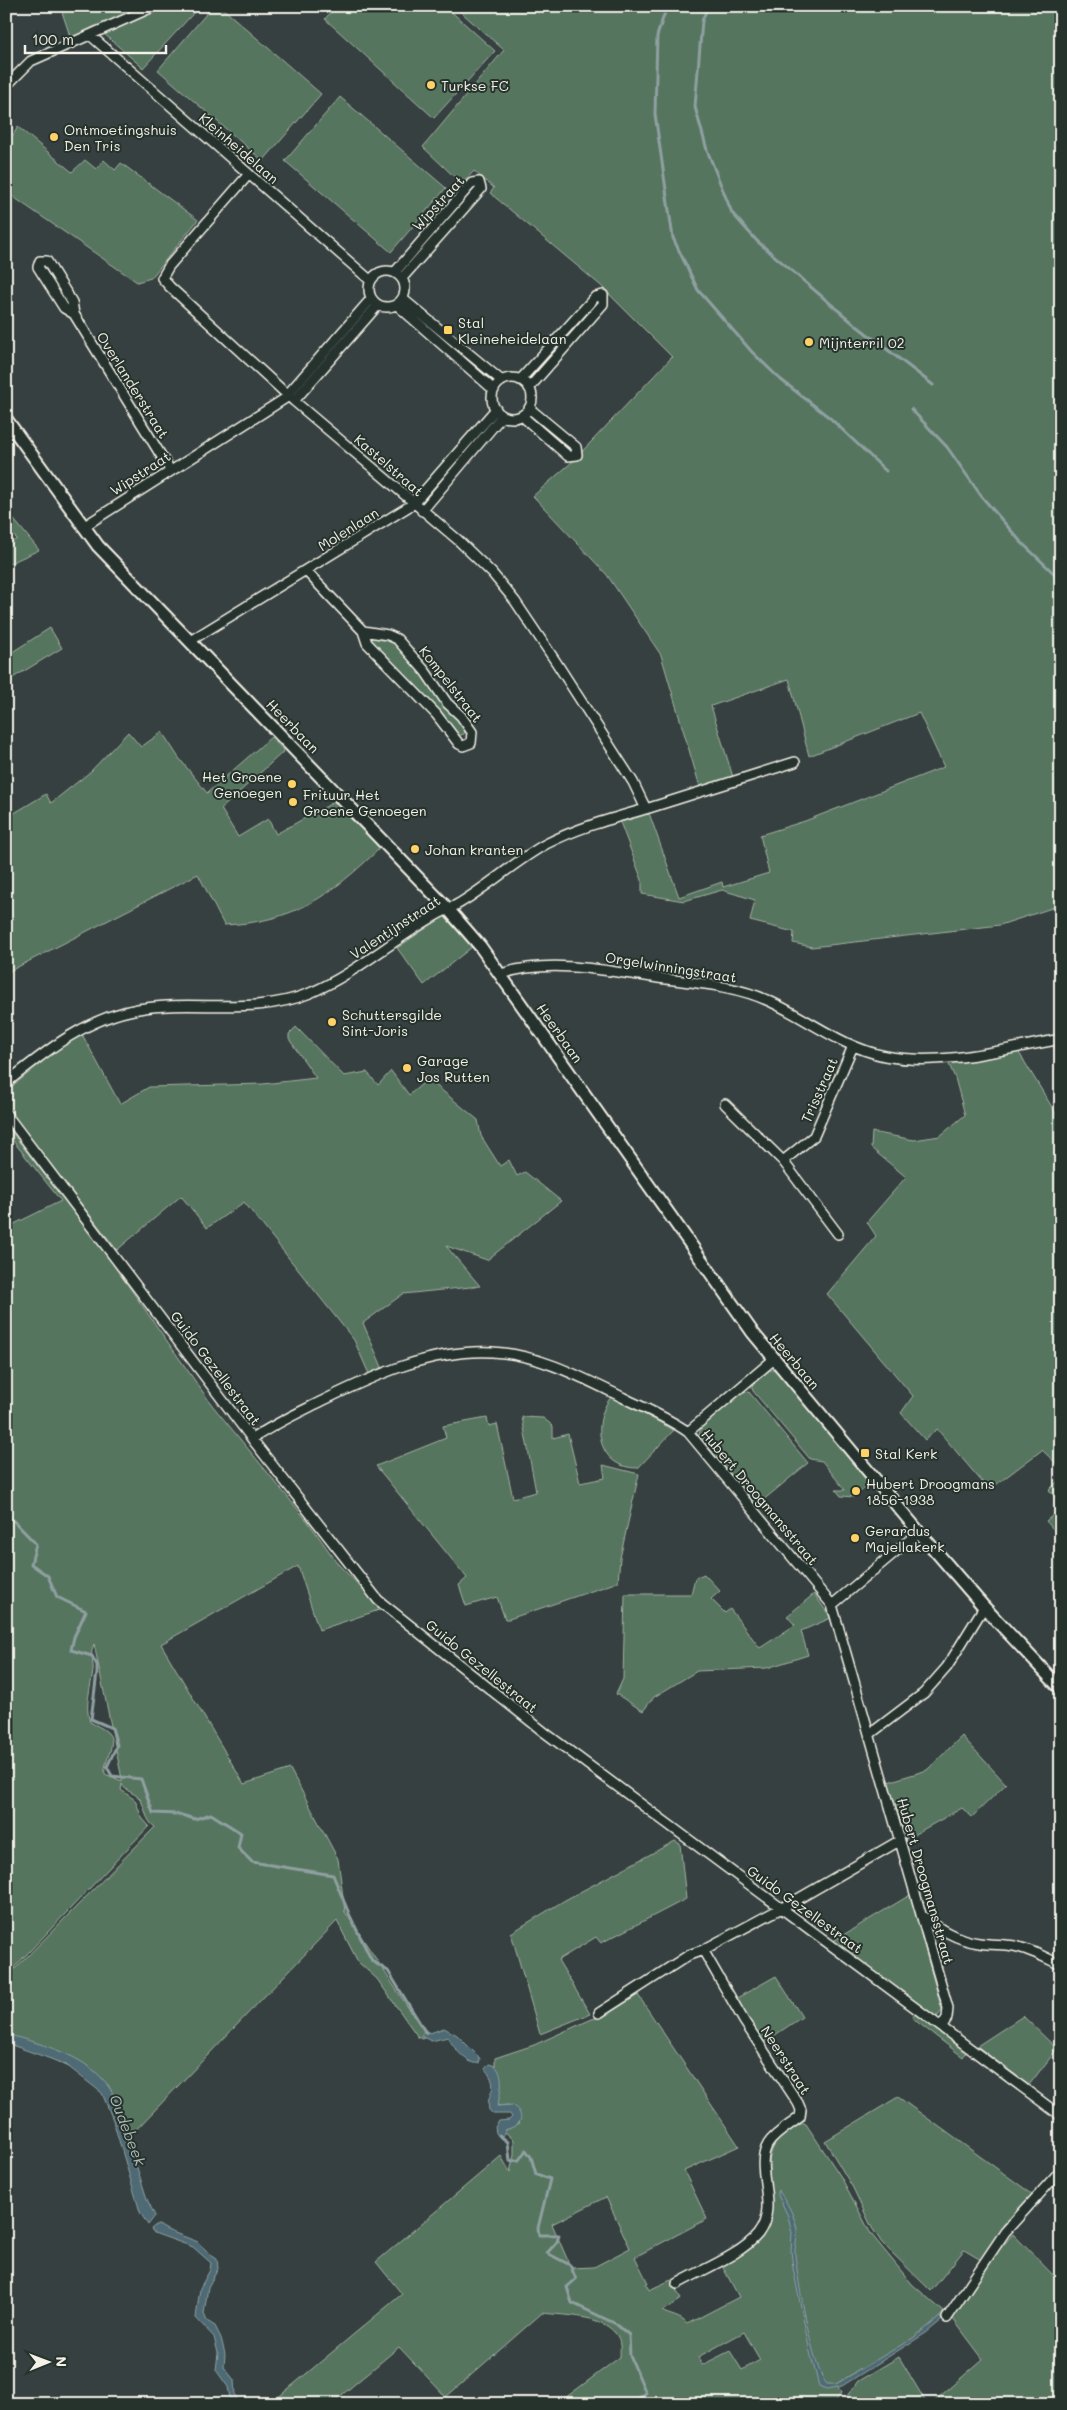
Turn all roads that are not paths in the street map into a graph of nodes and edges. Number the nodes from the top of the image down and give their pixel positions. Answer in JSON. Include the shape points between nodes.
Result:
{"nodes":[{"id":1,"x":155,"y":6,"type":"edge"},
{"id":2,"x":90,"y":35,"type":"junction"},
{"id":3,"x":6,"y":86,"type":"edge"},
{"id":4,"x":249,"y":174,"type":"junction"},
{"id":5,"x":399,"y":275,"type":"junction"},
{"id":6,"x":371,"y":281,"type":"junction"},
{"id":7,"x":375,"y":302,"type":"junction"},
{"id":8,"x":400,"y":302,"type":"junction"},
{"id":9,"x":74,"y":314,"type":"junction"},
{"id":10,"x":520,"y":380,"type":"junction"},
{"id":11,"x":502,"y":381,"type":"junction"},
{"id":12,"x":529,"y":388,"type":"junction"},
{"id":13,"x":494,"y":390,"type":"junction"},
{"id":14,"x":290,"y":397,"type":"junction"},
{"id":15,"x":529,"y":408,"type":"junction"},
{"id":16,"x":499,"y":412,"type":"junction"},
{"id":17,"x":522,"y":416,"type":"junction"},
{"id":18,"x":6,"y":419,"type":"edge"},
{"id":19,"x":170,"y":470,"type":"junction"},
{"id":20,"x":413,"y":504,"type":"junction"},
{"id":21,"x":422,"y":511,"type":"junction"},
{"id":22,"x":82,"y":527,"type":"junction"},
{"id":23,"x":306,"y":571,"type":"junction"},
{"id":24,"x":363,"y":631,"type":"junction"},
{"id":25,"x":190,"y":641,"type":"junction"},
{"id":26,"x":795,"y":762,"type":"dead end"},
{"id":27,"x":646,"y":809,"type":"junction"},
{"id":28,"x":448,"y":909,"type":"junction"},
{"id":29,"x":501,"y":974,"type":"junction"},
{"id":30,"x":1061,"y":1040,"type":"edge"},
{"id":31,"x":853,"y":1046,"type":"junction"},
{"id":32,"x":6,"y":1083,"type":"edge"},
{"id":33,"x":725,"y":1104,"type":"dead end"},
{"id":34,"x":6,"y":1114,"type":"edge"},
{"id":35,"x":783,"y":1161,"type":"junction"},
{"id":36,"x":838,"y":1234,"type":"dead end"},
{"id":37,"x":774,"y":1359,"type":"junction"},
{"id":38,"x":688,"y":1432,"type":"junction"},
{"id":39,"x":252,"y":1438,"type":"junction"},
{"id":40,"x":919,"y":1532,"type":"junction"},
{"id":41,"x":832,"y":1605,"type":"junction"},
{"id":42,"x":984,"y":1608,"type":"junction"},
{"id":43,"x":1061,"y":1689,"type":"edge"},
{"id":44,"x":870,"y":1734,"type":"junction"},
{"id":45,"x":898,"y":1840,"type":"junction"},
{"id":46,"x":780,"y":1908,"type":"junction"},
{"id":47,"x":921,"y":1914,"type":"junction"},
{"id":48,"x":703,"y":1950,"type":"junction"},
{"id":49,"x":1061,"y":1965,"type":"edge"},
{"id":50,"x":599,"y":2013,"type":"dead end"},
{"id":51,"x":942,"y":2026,"type":"junction"},
{"id":52,"x":1061,"y":2116,"type":"edge"},
{"id":53,"x":1061,"y":2170,"type":"edge"},
{"id":54,"x":676,"y":2284,"type":"dead end"},
{"id":55,"x":947,"y":2318,"type":"dead end"}],
"edges":[{"from":1,"to":2,"type":"street"},
{"from":2,"to":3,"type":"street","via":[[31,61]]},
{"from":2,"to":4,"type":"street","name":"Kleinheidelaan"},
{"from":4,"to":6,"type":"street","name":"Kleinheidelaan"},
{"from":4,"to":14,"type":"street","name":"Kastelstraat","via":[[163,272],[162,278]]},
{"from":5,"to":5,"type":"street","name":"Wipstraat","via":[[481,189],[479,182],[472,183]]},
{"from":5,"to":6,"type":"street","via":[[381,271]]},
{"from":5,"to":8,"type":"street","via":[[405,290]]},
{"from":6,"to":7,"type":"street","via":[[369,293]]},
{"from":7,"to":8,"type":"street","via":[[384,307]]},
{"from":7,"to":14,"type":"street","name":"Wipstraat"},
{"from":8,"to":11,"type":"street"},
{"from":8,"to":13,"type":"street"},
{"from":9,"to":9,"type":"street","name":"Overlanderstraat","via":[[72,302],[47,261],[40,261],[38,267],[64,308]]},
{"from":9,"to":19,"type":"street","name":"Overlanderstraat"},
{"from":10,"to":11,"type":"street"},
{"from":10,"to":12,"type":"street"},
{"from":10,"to":12,"type":"street","via":[[595,297],[604,294],[603,304]]},
{"from":11,"to":13,"type":"street"},
{"from":12,"to":15,"type":"street","via":[[532,400]]},
{"from":13,"to":16,"type":"street","via":[[492,403]]},
{"from":14,"to":19,"type":"street","name":"Wipstraat"},
{"from":14,"to":20,"type":"street","name":"Kastelstraat"},
{"from":15,"to":17,"type":"street"},
{"from":15,"to":17,"type":"street","via":[[576,448],[577,454],[568,456]]},
{"from":16,"to":17,"type":"street","via":[[510,418]]},
{"from":16,"to":20,"type":"street","name":"Molenlaan"},
{"from":16,"to":21,"type":"street"},
{"from":18,"to":22,"type":"street","name":"Heerbaan"},
{"from":19,"to":22,"type":"street","name":"Wipstraat"},
{"from":20,"to":21,"type":"street","name":"Kastelstraat"},
{"from":20,"to":23,"type":"street","name":"Molenlaan"},
{"from":21,"to":27,"type":"street","name":"Kastelstraat","via":[[492,572],[515,601],[633,782]]},
{"from":22,"to":25,"type":"street","name":"Heerbaan"},
{"from":23,"to":24,"type":"street","name":"Kompelstraat"},
{"from":23,"to":25,"type":"street","name":"Molenlaan"},
{"from":24,"to":24,"type":"street","name":"Kompelstraat","via":[[367,643],[436,714],[459,744],[472,743],[472,732],[461,716],[397,639]]},
{"from":25,"to":28,"type":"street","name":"Heerbaan"},
{"from":26,"to":27,"type":"street","name":"Valentijnstraat"},
{"from":27,"to":28,"type":"street","name":"Valentijnstraat","via":[[579,830],[547,844]]},
{"from":28,"to":29,"type":"street","name":"Heerbaan"},
{"from":28,"to":32,"type":"street","name":"Valentijnstraat","via":[[345,976],[307,994],[253,1006],[160,1006],[112,1015],[70,1034]]},
{"from":29,"to":31,"type":"street","name":"Orgelwinningstraat","via":[[521,968],[589,969],[722,987],[769,1001]]},
{"from":29,"to":37,"type":"street","name":"Heerbaan","via":[[738,1313]]},
{"from":30,"to":31,"type":"street","name":"Orgelwinningstraat","via":[[930,1059],[887,1056]]},
{"from":31,"to":35,"type":"street","name":"Trisstraat","via":[[814,1136]]},
{"from":33,"to":35,"type":"street"},
{"from":34,"to":39,"type":"street","name":"Guido Gezellestraat"},
{"from":35,"to":36,"type":"street"},
{"from":37,"to":38,"type":"street"},
{"from":37,"to":40,"type":"street","name":"Heerbaan"},
{"from":38,"to":39,"type":"street","name":"Hubert Droogmansstraat","via":[[561,1368],[493,1352],[463,1353],[404,1364],[373,1376]]},
{"from":38,"to":41,"type":"street","name":"Hubert Droogmansstraat"},
{"from":39,"to":46,"type":"street","name":"Guido Gezellestraat","via":[[378,1600],[544,1732]]},
{"from":40,"to":41,"type":"street"},
{"from":40,"to":42,"type":"street","name":"Heerbaan"},
{"from":41,"to":44,"type":"street","name":"Hubert Droogmansstraat"},
{"from":42,"to":43,"type":"street","name":"Heerbaan"},
{"from":42,"to":44,"type":"street","via":[[947,1667],[924,1693]]},
{"from":44,"to":45,"type":"street","name":"Hubert Droogmansstraat"},
{"from":45,"to":46,"type":"street"},
{"from":45,"to":47,"type":"street","name":"Hubert Droogmansstraat"},
{"from":46,"to":48,"type":"street"},
{"from":46,"to":51,"type":"street","name":"Guido Gezellestraat"},
{"from":47,"to":49,"type":"street","via":[[940,1930],[956,1936],[977,1943],[1015,1946]]},
{"from":47,"to":51,"type":"street","name":"Hubert Droogmansstraat","via":[[948,2008]]},
{"from":48,"to":50,"type":"street","via":[[689,1955]]},
{"from":48,"to":54,"type":"street","name":"Neerstraat","via":[[802,2113],[768,2145],[764,2161],[768,2201],[766,2217],[759,2232],[748,2244]]},
{"from":51,"to":52,"type":"street","name":"Guido Gezellestraat"},
{"from":53,"to":55,"type":"street","via":[[1004,2232]]}]}
